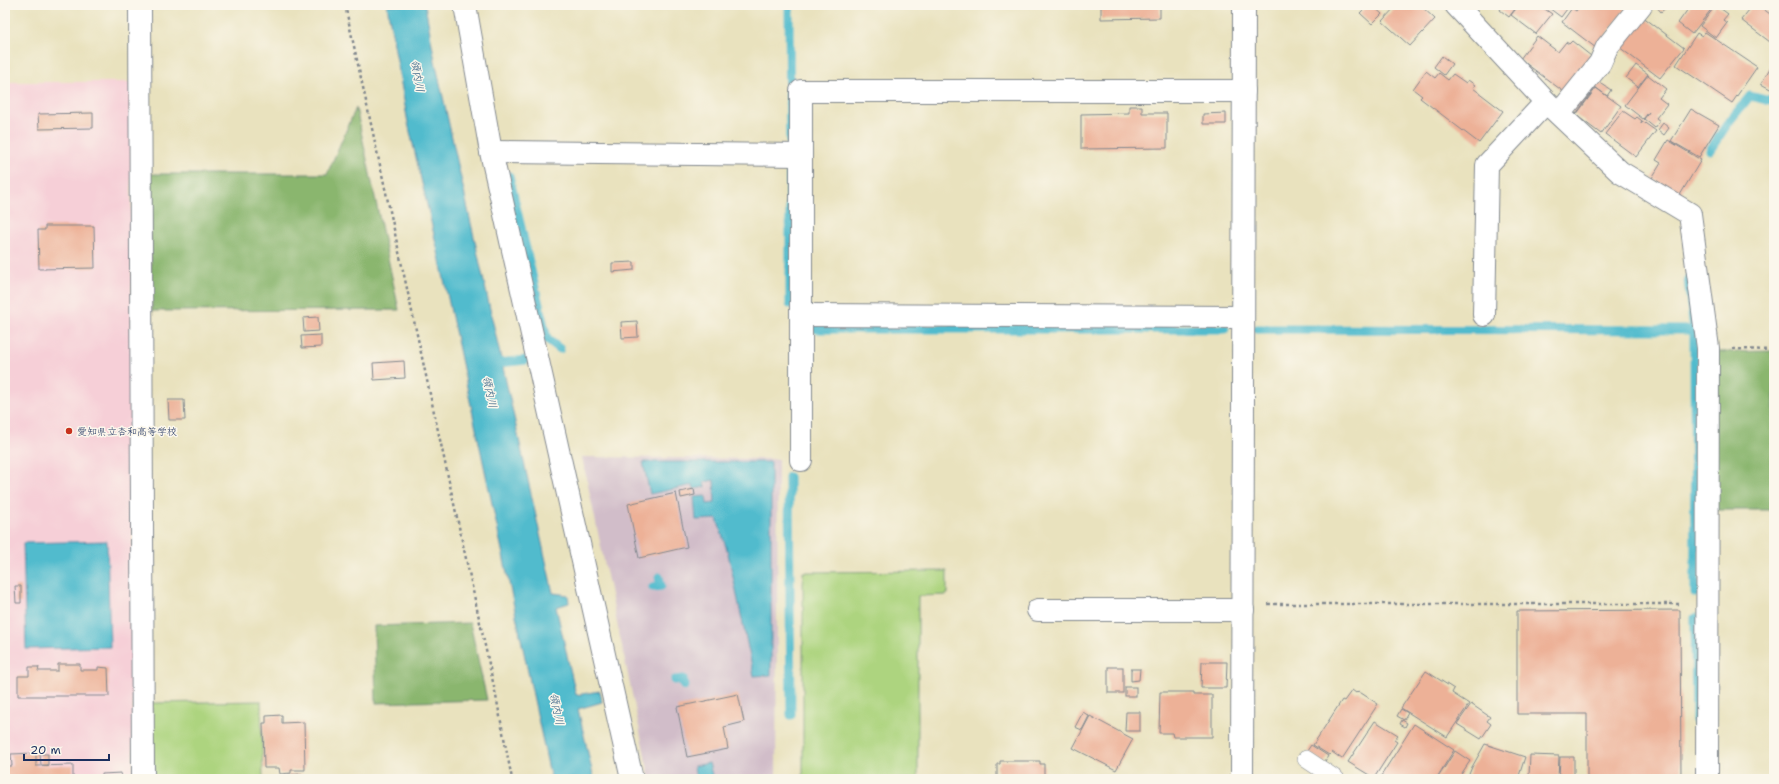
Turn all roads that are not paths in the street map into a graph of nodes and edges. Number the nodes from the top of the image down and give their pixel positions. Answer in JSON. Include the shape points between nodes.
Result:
{"nodes":[{"id":1,"x":140,"y":5,"type":"edge"},
{"id":2,"x":465,"y":5,"type":"edge"},
{"id":3,"x":1244,"y":5,"type":"edge"},
{"id":4,"x":1456,"y":5,"type":"edge"},
{"id":5,"x":1641,"y":5,"type":"edge"},
{"id":6,"x":1244,"y":91,"type":"junction"},
{"id":7,"x":1552,"y":108,"type":"junction"},
{"id":8,"x":491,"y":152,"type":"junction"},
{"id":9,"x":801,"y":155,"type":"junction"},
{"id":10,"x":801,"y":315,"type":"junction"},
{"id":11,"x":1484,"y":316,"type":"dead end"},
{"id":12,"x":1243,"y":317,"type":"junction"},
{"id":13,"x":801,"y":460,"type":"dead end"},
{"id":14,"x":1243,"y":607,"type":"junction"},
{"id":15,"x":1038,"y":610,"type":"dead end"},
{"id":16,"x":1306,"y":759,"type":"dead end"},
{"id":17,"x":143,"y":779,"type":"edge"},
{"id":18,"x":632,"y":779,"type":"edge"},
{"id":19,"x":1242,"y":779,"type":"edge"},
{"id":20,"x":1336,"y":779,"type":"edge"},
{"id":21,"x":1707,"y":779,"type":"edge"}],
"edges":[{"from":1,"to":17,"type":"street"},
{"from":2,"to":8,"type":"street"},
{"from":3,"to":6,"type":"street"},
{"from":4,"to":7,"type":"street"},
{"from":5,"to":7,"type":"street","via":[[1607,47],[1600,63]]},
{"from":6,"to":9,"type":"street","via":[[801,91]]},
{"from":6,"to":12,"type":"street"},
{"from":7,"to":11,"type":"street","via":[[1487,165]]},
{"from":7,"to":21,"type":"street","via":[[1620,172],[1690,214],[1708,348]]},
{"from":8,"to":9,"type":"street"},
{"from":8,"to":18,"type":"street"},
{"from":9,"to":10,"type":"street"},
{"from":10,"to":12,"type":"street"},
{"from":10,"to":13,"type":"street"},
{"from":12,"to":14,"type":"street"},
{"from":14,"to":15,"type":"street"},
{"from":14,"to":19,"type":"street"},
{"from":16,"to":20,"type":"lane"}]}
